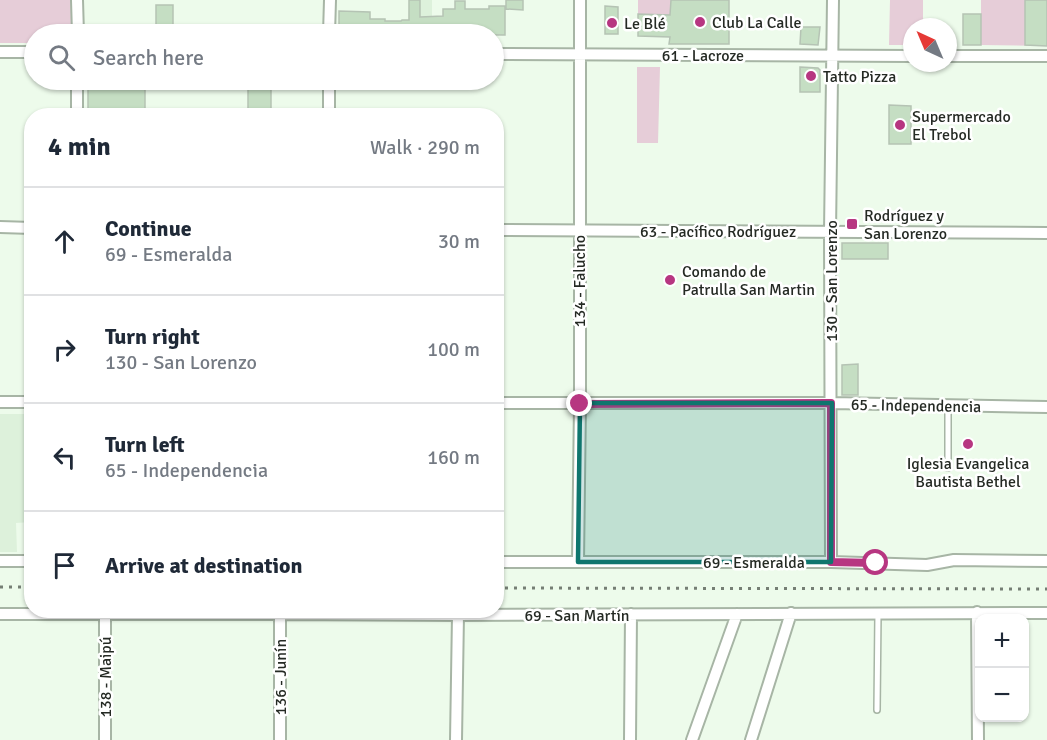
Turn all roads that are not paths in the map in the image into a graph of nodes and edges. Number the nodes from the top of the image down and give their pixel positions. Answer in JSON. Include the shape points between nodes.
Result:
{"nodes":[{"id":1,"x":77,"y":0,"type":"edge"},
{"id":2,"x":330,"y":0,"type":"edge"},
{"id":3,"x":580,"y":0,"type":"edge"},
{"id":4,"x":832,"y":0,"type":"edge"},
{"id":5,"x":78,"y":24,"type":"edge"},
{"id":6,"x":330,"y":24,"type":"edge"},
{"id":7,"x":0,"y":52,"type":"edge"},
{"id":8,"x":24,"y":52,"type":"edge"},
{"id":9,"x":504,"y":54,"type":"edge"},
{"id":10,"x":579,"y":54,"type":"junction"},
{"id":11,"x":832,"y":56,"type":"junction"},
{"id":12,"x":903,"y":56,"type":"edge"},
{"id":13,"x":957,"y":56,"type":"edge"},
{"id":14,"x":1047,"y":56,"type":"edge"},
{"id":15,"x":77,"y":90,"type":"edge"},
{"id":16,"x":329,"y":90,"type":"edge"},
{"id":17,"x":77,"y":108,"type":"edge"},
{"id":18,"x":329,"y":108,"type":"edge"},
{"id":19,"x":0,"y":227,"type":"edge"},
{"id":20,"x":24,"y":228,"type":"edge"},
{"id":21,"x":504,"y":230,"type":"edge"},
{"id":22,"x":579,"y":231,"type":"junction"},
{"id":23,"x":830,"y":231,"type":"junction"},
{"id":24,"x":1047,"y":233,"type":"edge"},
{"id":25,"x":0,"y":402,"type":"edge"},
{"id":26,"x":24,"y":402,"type":"edge"},
{"id":27,"x":504,"y":403,"type":"edge"},
{"id":28,"x":831,"y":403,"type":"junction"},
{"id":29,"x":580,"y":404,"type":"junction"},
{"id":30,"x":948,"y":405,"type":"junction"},
{"id":31,"x":1047,"y":407,"type":"edge"},
{"id":32,"x":948,"y":468,"type":"dead end"},
{"id":33,"x":0,"y":561,"type":"edge"},
{"id":34,"x":24,"y":561,"type":"edge"},
{"id":35,"x":1047,"y":561,"type":"edge"},
{"id":36,"x":504,"y":562,"type":"edge"},
{"id":37,"x":578,"y":562,"type":"junction"},
{"id":38,"x":831,"y":562,"type":"junction"},
{"id":39,"x":927,"y":565,"type":"junction"},
{"id":40,"x":1047,"y":567,"type":"edge"},
{"id":41,"x":977,"y":612,"type":"junction"},
{"id":42,"x":878,"y":613,"type":"junction"},
{"id":43,"x":1047,"y":613,"type":"edge"},
{"id":44,"x":0,"y":614,"type":"edge"},
{"id":45,"x":24,"y":614,"type":"edge"},
{"id":46,"x":631,"y":614,"type":"junction"},
{"id":47,"x":737,"y":614,"type":"junction"},
{"id":48,"x":791,"y":614,"type":"junction"},
{"id":49,"x":504,"y":615,"type":"edge"},
{"id":50,"x":105,"y":618,"type":"edge"},
{"id":51,"x":280,"y":618,"type":"edge"},
{"id":52,"x":458,"y":618,"type":"edge"},
{"id":53,"x":877,"y":710,"type":"dead end"},
{"id":54,"x":105,"y":740,"type":"edge"},
{"id":55,"x":280,"y":740,"type":"edge"},
{"id":56,"x":456,"y":740,"type":"edge"},
{"id":57,"x":630,"y":740,"type":"edge"},
{"id":58,"x":692,"y":740,"type":"edge"},
{"id":59,"x":751,"y":740,"type":"edge"},
{"id":60,"x":978,"y":740,"type":"edge"}],
"edges":[{"from":1,"to":5,"type":"street"},
{"from":2,"to":6,"type":"street"},
{"from":3,"to":10,"type":"street","name":"134 - Falucho"},
{"from":4,"to":11,"type":"street","name":"130 - San Lorenzo"},
{"from":7,"to":8,"type":"street"},
{"from":9,"to":10,"type":"street","name":"61 - Lacroze"},
{"from":10,"to":11,"type":"street","name":"61 - Lacroze"},
{"from":10,"to":22,"type":"street","name":"134 - Falucho"},
{"from":11,"to":12,"type":"street","name":"61 - Lacroze"},
{"from":11,"to":23,"type":"street","name":"130 - San Lorenzo"},
{"from":13,"to":14,"type":"street"},
{"from":15,"to":17,"type":"street"},
{"from":16,"to":18,"type":"street"},
{"from":19,"to":20,"type":"street"},
{"from":21,"to":22,"type":"street","name":"63 - Pacífico Rodríguez"},
{"from":22,"to":23,"type":"street","name":"63 - Pacífico Rodríguez"},
{"from":22,"to":29,"type":"street","name":"134 - Falucho"},
{"from":23,"to":24,"type":"street","name":"63 - Pacífico Rodríguez"},
{"from":23,"to":28,"type":"street","name":"130 - San Lorenzo"},
{"from":25,"to":26,"type":"street"},
{"from":27,"to":29,"type":"street","name":"65 - Independencia"},
{"from":28,"to":29,"type":"street","name":"65 - Independencia"},
{"from":28,"to":30,"type":"street","name":"65 - Independencia"},
{"from":28,"to":38,"type":"street","name":"130 - San Lorenzo"},
{"from":29,"to":37,"type":"street","name":"134 - Falucho"},
{"from":30,"to":31,"type":"street","name":"65 - Independencia"},
{"from":30,"to":32,"type":"lane"},
{"from":33,"to":34,"type":"street"},
{"from":35,"to":39,"type":"street","name":"69 - Esmeralda","via":[[954,560]]},
{"from":36,"to":37,"type":"street","name":"69 - Esmeralda"},
{"from":37,"to":38,"type":"street","name":"69 - Esmeralda"},
{"from":38,"to":39,"type":"street","name":"69 - Esmeralda"},
{"from":39,"to":40,"type":"street"},
{"from":41,"to":42,"type":"street","name":"69 - San Martín"},
{"from":41,"to":43,"type":"street","name":"69 - San Martín"},
{"from":41,"to":60,"type":"street"},
{"from":42,"to":48,"type":"street","name":"69 - San Martín"},
{"from":42,"to":53,"type":"lane"},
{"from":44,"to":45,"type":"street","name":"69 - San Martín"},
{"from":46,"to":47,"type":"street","name":"69 - San Martín"},
{"from":46,"to":49,"type":"street","name":"69 - San Martín"},
{"from":46,"to":57,"type":"street"},
{"from":47,"to":48,"type":"street","name":"69 - San Martín"},
{"from":47,"to":58,"type":"street"},
{"from":48,"to":59,"type":"street"},
{"from":50,"to":54,"type":"street","name":"138 - Maipú"},
{"from":51,"to":55,"type":"street","name":"136 - Junín"},
{"from":52,"to":56,"type":"street"}]}
